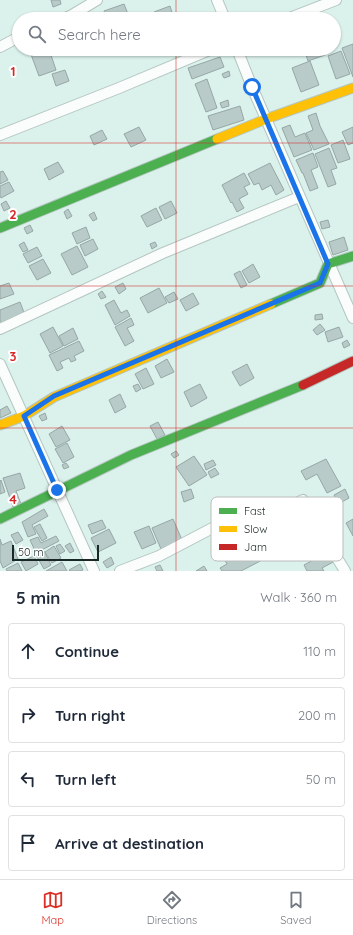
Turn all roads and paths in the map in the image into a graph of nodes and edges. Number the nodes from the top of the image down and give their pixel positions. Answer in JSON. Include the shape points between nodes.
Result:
{"nodes":[{"id":1,"x":97,"y":0,"type":"edge"},
{"id":2,"x":218,"y":0,"type":"edge"},
{"id":3,"x":336,"y":0,"type":"edge"},
{"id":4,"x":77,"y":12,"type":"edge"},
{"id":5,"x":222,"y":12,"type":"edge"},
{"id":6,"x":305,"y":12,"type":"edge"},
{"id":7,"x":12,"y":41,"type":"edge"},
{"id":8,"x":0,"y":47,"type":"edge"},
{"id":9,"x":195,"y":56,"type":"edge"},
{"id":10,"x":240,"y":56,"type":"edge"},
{"id":11,"x":353,"y":88,"type":"edge"},
{"id":12,"x":266,"y":119,"type":"junction"},
{"id":13,"x":0,"y":135,"type":"edge"},
{"id":14,"x":299,"y":197,"type":"junction"},
{"id":15,"x":0,"y":228,"type":"edge"},
{"id":16,"x":353,"y":256,"type":"edge"},
{"id":17,"x":328,"y":264,"type":"junction"},
{"id":18,"x":353,"y":318,"type":"edge"},
{"id":19,"x":0,"y":329,"type":"edge"},
{"id":20,"x":353,"y":361,"type":"edge"},
{"id":21,"x":0,"y":364,"type":"edge"},
{"id":22,"x":24,"y":416,"type":"junction"},
{"id":23,"x":0,"y":425,"type":"edge"},
{"id":24,"x":57,"y":490,"type":"junction"},
{"id":25,"x":0,"y":519,"type":"edge"},
{"id":26,"x":211,"y":529,"type":"edge"},
{"id":27,"x":340,"y":561,"type":"edge"},
{"id":28,"x":353,"y":568,"type":"edge"},
{"id":29,"x":94,"y":571,"type":"edge"},
{"id":30,"x":120,"y":571,"type":"edge"},
{"id":31,"x":346,"y":571,"type":"edge"}],
"edges":[{"from":1,"to":4,"type":"street"},
{"from":2,"to":5,"type":"street"},
{"from":3,"to":6,"type":"street"},
{"from":7,"to":8,"type":"street"},
{"from":9,"to":13,"type":"street"},
{"from":10,"to":12,"type":"street"},
{"from":11,"to":12,"type":"street"},
{"from":12,"to":14,"type":"street"},
{"from":12,"to":15,"type":"street"},
{"from":14,"to":17,"type":"street"},
{"from":14,"to":19,"type":"street","via":[[163,253]]},
{"from":16,"to":17,"type":"street"},
{"from":17,"to":18,"type":"street"},
{"from":17,"to":22,"type":"street","via":[[320,283],[54,396]]},
{"from":20,"to":24,"type":"street","via":[[259,403],[150,446]]},
{"from":21,"to":22,"type":"street"},
{"from":22,"to":23,"type":"street"},
{"from":22,"to":24,"type":"street"},
{"from":24,"to":25,"type":"street"},
{"from":24,"to":29,"type":"street"},
{"from":26,"to":30,"type":"street","via":[[159,556]]},
{"from":27,"to":31,"type":"street"},
{"from":28,"to":31,"type":"street"}]}
